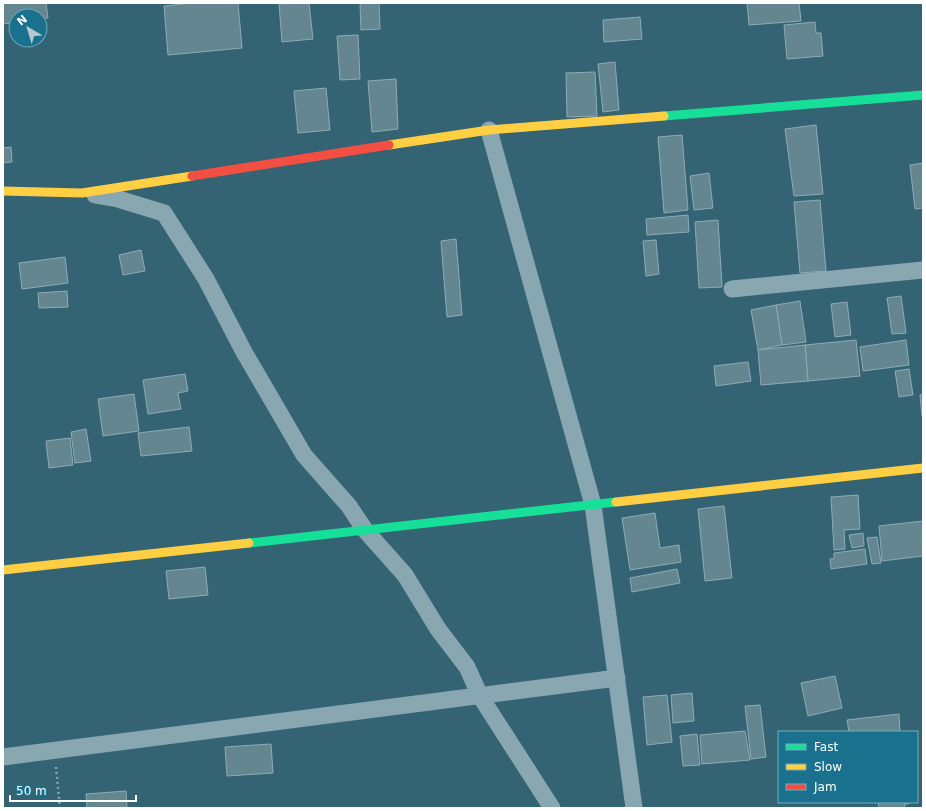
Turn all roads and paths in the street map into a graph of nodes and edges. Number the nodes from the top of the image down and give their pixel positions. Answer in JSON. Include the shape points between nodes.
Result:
{"nodes":[{"id":1,"x":923,"y":95,"type":"edge"},
{"id":2,"x":489,"y":130,"type":"junction"},
{"id":3,"x":3,"y":191,"type":"edge"},
{"id":4,"x":82,"y":192,"type":"junction"},
{"id":5,"x":923,"y":270,"type":"edge"},
{"id":6,"x":732,"y":289,"type":"dead end"},
{"id":7,"x":923,"y":468,"type":"edge"},
{"id":8,"x":593,"y":505,"type":"junction"},
{"id":9,"x":366,"y":530,"type":"junction"},
{"id":10,"x":3,"y":570,"type":"edge"},
{"id":11,"x":617,"y":678,"type":"junction"},
{"id":12,"x":480,"y":696,"type":"junction"},
{"id":13,"x":55,"y":751,"type":"junction"},
{"id":14,"x":3,"y":757,"type":"edge"},
{"id":15,"x":60,"y":808,"type":"edge"},
{"id":16,"x":552,"y":808,"type":"edge"},
{"id":17,"x":634,"y":808,"type":"edge"}],
"edges":[{"from":1,"to":2,"type":"street"},
{"from":2,"to":4,"type":"street"},
{"from":2,"to":8,"type":"street"},
{"from":3,"to":4,"type":"street"},
{"from":4,"to":9,"type":"street","via":[[118,199],[164,214],[206,279],[244,352],[304,455],[349,506]]},
{"from":5,"to":6,"type":"street"},
{"from":7,"to":8,"type":"street"},
{"from":8,"to":9,"type":"street"},
{"from":8,"to":11,"type":"street"},
{"from":9,"to":10,"type":"street"},
{"from":9,"to":12,"type":"street","via":[[406,575],[438,629],[467,667]]},
{"from":11,"to":12,"type":"street"},
{"from":11,"to":17,"type":"street"},
{"from":12,"to":13,"type":"street"},
{"from":12,"to":16,"type":"street"},
{"from":13,"to":14,"type":"street"},
{"from":13,"to":15,"type":"path"}]}
